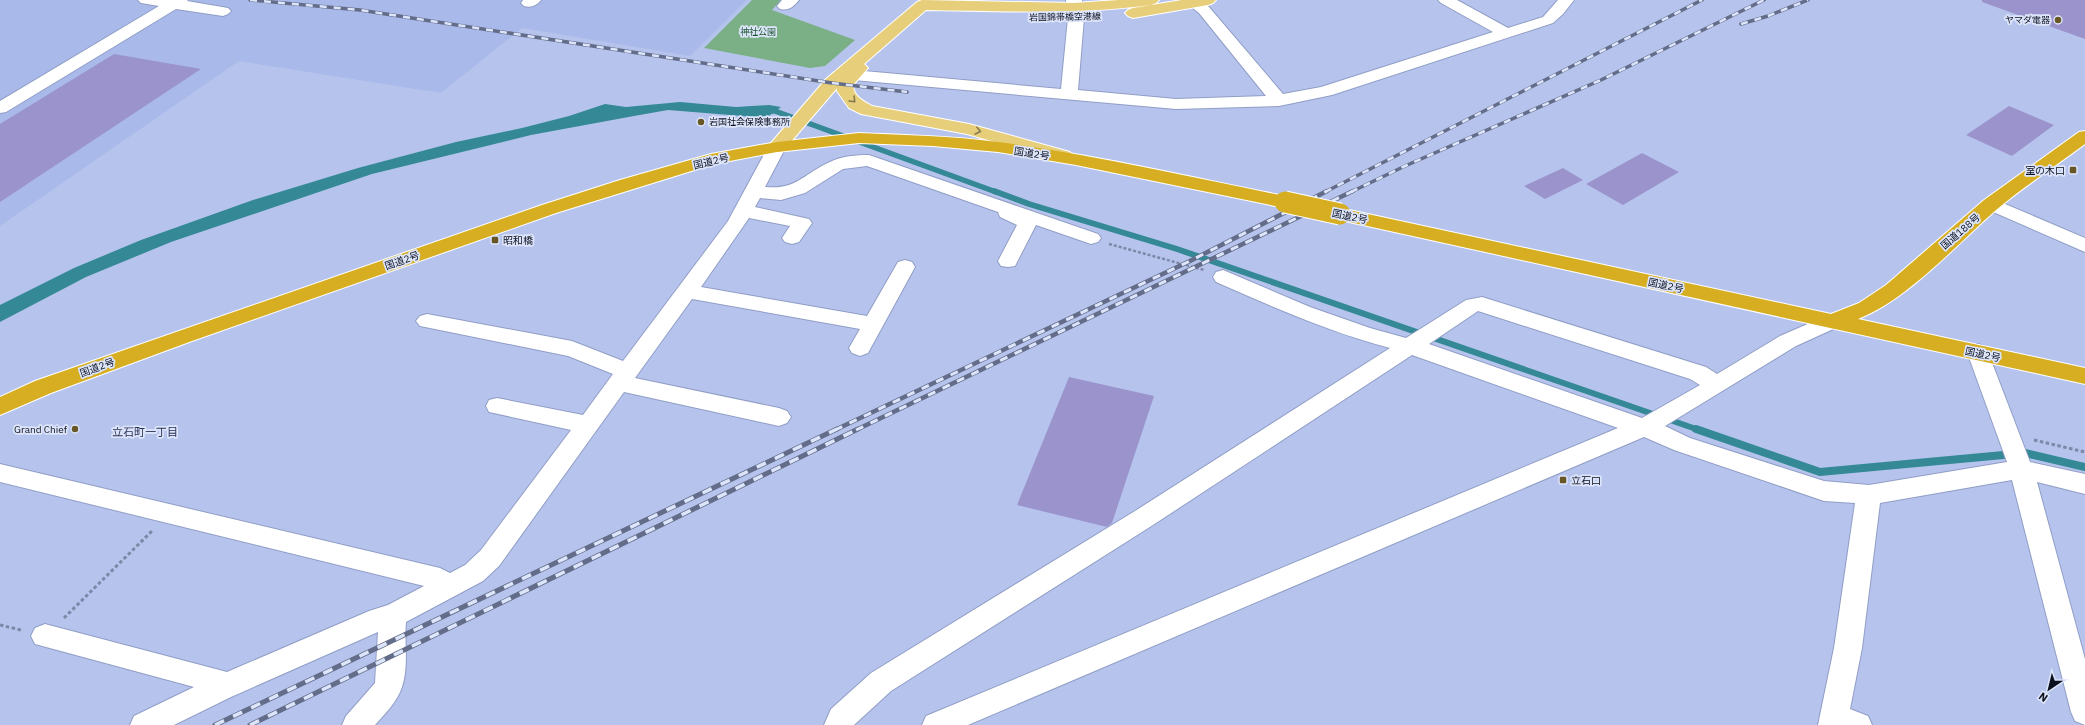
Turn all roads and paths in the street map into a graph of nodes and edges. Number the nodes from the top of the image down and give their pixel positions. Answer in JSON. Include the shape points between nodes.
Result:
{"nodes":[{"id":1,"x":146,"y":0,"type":"edge"},
{"id":2,"x":1151,"y":0,"type":"edge"},
{"id":3,"x":1446,"y":0,"type":"edge"},
{"id":4,"x":1566,"y":0,"type":"edge"},
{"id":5,"x":1198,"y":1,"type":"edge"},
{"id":6,"x":176,"y":2,"type":"edge"},
{"id":7,"x":924,"y":2,"type":"edge"},
{"id":8,"x":1075,"y":9,"type":"edge"},
{"id":9,"x":223,"y":11,"type":"dead end"},
{"id":10,"x":1506,"y":33,"type":"junction"},
{"id":11,"x":848,"y":75,"type":"junction"},
{"id":12,"x":1069,"y":95,"type":"junction"},
{"id":13,"x":1279,"y":101,"type":"junction"},
{"id":14,"x":0,"y":108,"type":"edge"},
{"id":15,"x":2085,"y":136,"type":"edge"},
{"id":16,"x":777,"y":147,"type":"junction"},
{"id":17,"x":1076,"y":160,"type":"junction"},
{"id":18,"x":755,"y":192,"type":"junction"},
{"id":19,"x":992,"y":203,"type":"junction"},
{"id":20,"x":1992,"y":204,"type":"junction"},
{"id":21,"x":743,"y":212,"type":"junction"},
{"id":22,"x":792,"y":238,"type":"dead end"},
{"id":23,"x":1091,"y":238,"type":"joint"},
{"id":24,"x":2085,"y":246,"type":"edge"},
{"id":25,"x":1008,"y":261,"type":"dead end"},
{"id":26,"x":905,"y":267,"type":"dead end"},
{"id":27,"x":1222,"y":277,"type":"joint"},
{"id":28,"x":687,"y":291,"type":"junction"},
{"id":29,"x":427,"y":321,"type":"dead end"},
{"id":30,"x":1833,"y":321,"type":"junction"},
{"id":31,"x":874,"y":324,"type":"junction"},
{"id":32,"x":1424,"y":338,"type":"junction"},
{"id":33,"x":860,"y":348,"type":"dead end"},
{"id":34,"x":1978,"y":352,"type":"junction"},
{"id":35,"x":2085,"y":376,"type":"edge"},
{"id":36,"x":623,"y":377,"type":"junction"},
{"id":37,"x":1717,"y":385,"type":"junction"},
{"id":38,"x":0,"y":406,"type":"edge"},
{"id":39,"x":497,"y":406,"type":"dead end"},
{"id":40,"x":779,"y":417,"type":"dead end"},
{"id":41,"x":1649,"y":424,"type":"junction"},
{"id":42,"x":588,"y":425,"type":"junction"},
{"id":43,"x":2007,"y":435,"type":"junction"},
{"id":44,"x":2085,"y":452,"type":"edge"},
{"id":45,"x":2019,"y":465,"type":"junction"},
{"id":46,"x":0,"y":473,"type":"edge"},
{"id":47,"x":2085,"y":484,"type":"edge"},
{"id":48,"x":1869,"y":495,"type":"junction"},
{"id":49,"x":169,"y":515,"type":"junction"},
{"id":50,"x":445,"y":588,"type":"junction"},
{"id":51,"x":394,"y":615,"type":"junction"},
{"id":52,"x":0,"y":624,"type":"edge"},
{"id":53,"x":45,"y":636,"type":"junction"},
{"id":54,"x":221,"y":688,"type":"junction"},
{"id":55,"x":2085,"y":712,"type":"edge"},
{"id":56,"x":1841,"y":722,"type":"edge"},
{"id":57,"x":144,"y":725,"type":"edge"},
{"id":58,"x":356,"y":725,"type":"edge"},
{"id":59,"x":838,"y":725,"type":"edge"},
{"id":60,"x":936,"y":725,"type":"edge"}],
"edges":[{"from":1,"to":6,"type":"street"},
{"from":2,"to":8,"type":"main road","name":"岩国錦帯橋空港線"},
{"from":3,"to":10,"type":"street"},
{"from":4,"to":10,"type":"street","via":[[1548,20]]},
{"from":5,"to":8,"type":"main road","name":"岩国錦帯橋空港線","via":[[1136,13]]},
{"from":5,"to":13,"type":"street"},
{"from":6,"to":9,"type":"street"},
{"from":6,"to":14,"type":"street"},
{"from":7,"to":8,"type":"main road","name":"岩国錦帯橋空港線","via":[[956,15]]},
{"from":7,"to":11,"type":"main road","name":"岩国錦帯橋空港線"},
{"from":8,"to":12,"type":"street"},
{"from":10,"to":13,"type":"street","via":[[1326,91]]},
{"from":11,"to":12,"type":"street"},
{"from":11,"to":16,"type":"main road","via":[[832,83]]},
{"from":11,"to":17,"type":"main road","one_way":true,"via":[[845,91],[855,104],[867,110],[969,129]]},
{"from":12,"to":13,"type":"street","via":[[1176,104],[1213,105]]},
{"from":15,"to":20,"type":"highway","name":"国道188号"},
{"from":16,"to":17,"type":"highway","name":"国道2号","via":[[859,138],[934,141],[998,147]]},
{"from":16,"to":18,"type":"street"},
{"from":16,"to":38,"type":"highway","name":"国道2号","via":[[711,159],[542,212],[169,341],[43,387]]},
{"from":17,"to":30,"type":"highway","name":"国道2号","bridge":true,"via":[[1285,202]]},
{"from":18,"to":19,"type":"street","via":[[781,194],[798,189],[837,165],[869,160]]},
{"from":18,"to":21,"type":"street"},
{"from":19,"to":23,"type":"street"},
{"from":19,"to":25,"type":"street","via":[[992,206],[1024,221],[1027,226]]},
{"from":20,"to":24,"type":"street"},
{"from":20,"to":30,"type":"highway","name":"国道188号","via":[[1893,290],[1866,308]]},
{"from":21,"to":22,"type":"street","via":[[802,223]]},
{"from":21,"to":28,"type":"street"},
{"from":23,"to":27,"type":"path","via":[[1184,263]]},
{"from":26,"to":31,"type":"street"},
{"from":27,"to":32,"type":"street","via":[[1303,312],[1389,342]]},
{"from":28,"to":31,"type":"street"},
{"from":28,"to":36,"type":"street"},
{"from":29,"to":36,"type":"street","via":[[572,349]]},
{"from":30,"to":34,"type":"highway","name":"国道2号"},
{"from":30,"to":37,"type":"street","via":[[1788,341]]},
{"from":31,"to":33,"type":"street"},
{"from":32,"to":37,"type":"street","via":[[1473,305],[1482,304],[1698,373]]},
{"from":32,"to":41,"type":"street","via":[[1623,422]]},
{"from":32,"to":59,"type":"street","via":[[881,682],[840,718]]},
{"from":34,"to":35,"type":"highway","name":"国道2号"},
{"from":34,"to":43,"type":"street"},
{"from":36,"to":40,"type":"street"},
{"from":36,"to":42,"type":"street"},
{"from":37,"to":41,"type":"street"},
{"from":39,"to":42,"type":"street"},
{"from":41,"to":48,"type":"street","via":[[1682,444],[1824,491]]},
{"from":41,"to":60,"type":"street"},
{"from":42,"to":50,"type":"street","via":[[490,558],[474,573]]},
{"from":43,"to":44,"type":"path"},
{"from":43,"to":45,"type":"street"},
{"from":45,"to":47,"type":"street"},
{"from":45,"to":48,"type":"street"},
{"from":45,"to":55,"type":"street"},
{"from":46,"to":49,"type":"street"},
{"from":48,"to":56,"type":"street","via":[[1848,648]]},
{"from":49,"to":50,"type":"street","via":[[440,579]]},
{"from":49,"to":53,"type":"path"},
{"from":50,"to":51,"type":"street"},
{"from":51,"to":54,"type":"street","via":[[379,619]]},
{"from":51,"to":58,"type":"street","via":[[391,627],[392,657],[388,688]]},
{"from":52,"to":53,"type":"path"},
{"from":53,"to":54,"type":"street","via":[[218,681]]},
{"from":54,"to":57,"type":"street"}]}
